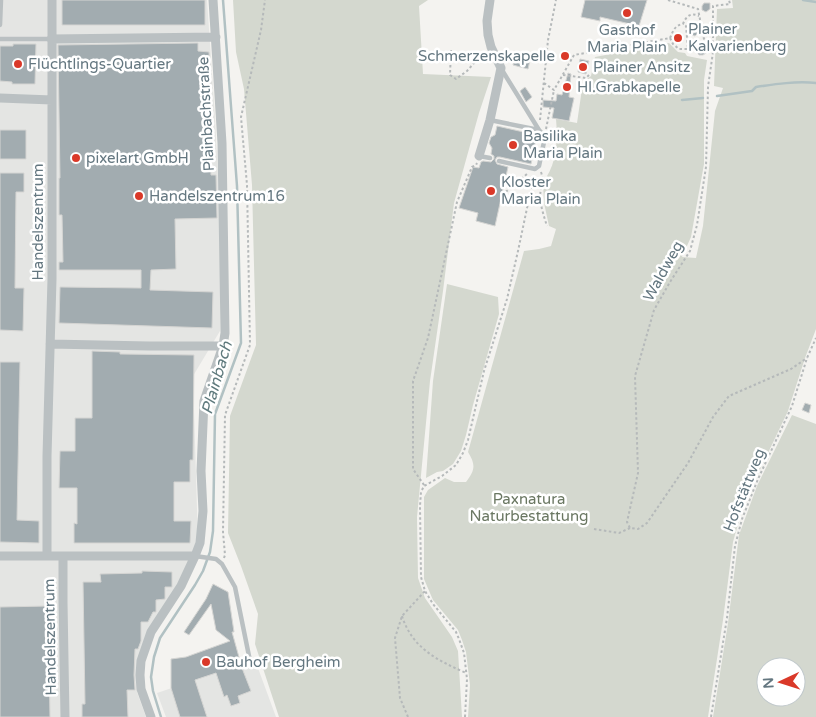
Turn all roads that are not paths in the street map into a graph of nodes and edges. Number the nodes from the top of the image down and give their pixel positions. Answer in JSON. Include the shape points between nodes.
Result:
{"nodes":[{"id":1,"x":1,"y":0,"type":"edge"},
{"id":2,"x":52,"y":0,"type":"edge"},
{"id":3,"x":213,"y":0,"type":"edge"},
{"id":4,"x":490,"y":0,"type":"edge"},
{"id":5,"x":0,"y":25,"type":"edge"},
{"id":6,"x":216,"y":37,"type":"junction"},
{"id":7,"x":0,"y":39,"type":"edge"},
{"id":8,"x":51,"y":39,"type":"junction"},
{"id":9,"x":501,"y":68,"type":"junction"},
{"id":10,"x":0,"y":98,"type":"edge"},
{"id":11,"x":52,"y":100,"type":"junction"},
{"id":12,"x":490,"y":120,"type":"junction"},
{"id":13,"x":539,"y":130,"type":"junction"},
{"id":14,"x":479,"y":156,"type":"joint"},
{"id":15,"x":490,"y":158,"type":"dead end"},
{"id":16,"x":499,"y":161,"type":"dead end"},
{"id":17,"x":50,"y":344,"type":"junction"},
{"id":18,"x":223,"y":346,"type":"junction"},
{"id":19,"x":0,"y":556,"type":"edge"},
{"id":20,"x":46,"y":556,"type":"junction"},
{"id":21,"x":63,"y":556,"type":"junction"},
{"id":22,"x":198,"y":556,"type":"junction"},
{"id":23,"x":250,"y":661,"type":"dead end"},
{"id":24,"x":65,"y":717,"type":"edge"},
{"id":25,"x":151,"y":717,"type":"edge"}],
"edges":[{"from":1,"to":5,"type":"lane"},
{"from":2,"to":8,"type":"street","name":"Handelszentrum"},
{"from":3,"to":6,"type":"street","name":"Plainbachstraße"},
{"from":4,"to":9,"type":"street","via":[[488,35]]},
{"from":6,"to":8,"type":"street"},
{"from":6,"to":18,"type":"street","name":"Plainbachstraße","via":[[222,143]]},
{"from":7,"to":8,"type":"lane"},
{"from":8,"to":11,"type":"street","name":"Handelszentrum"},
{"from":9,"to":12,"type":"street"},
{"from":9,"to":13,"type":"lane"},
{"from":10,"to":11,"type":"street"},
{"from":11,"to":17,"type":"street","name":"Handelszentrum"},
{"from":12,"to":13,"type":"lane"},
{"from":12,"to":14,"type":"street"},
{"from":13,"to":16,"type":"lane","via":[[545,137],[535,168]]},
{"from":14,"to":15,"type":"lane"},
{"from":17,"to":18,"type":"street"},
{"from":17,"to":20,"type":"street","name":"Handelszentrum"},
{"from":18,"to":22,"type":"street","name":"Plainbachstraße","via":[[204,401],[203,511]]},
{"from":19,"to":20,"type":"street","name":"Handelszentrum"},
{"from":20,"to":21,"type":"street","name":"Handelszentrum"},
{"from":21,"to":22,"type":"street","name":"Handelszentrum"},
{"from":21,"to":24,"type":"street","name":"Handelszentrum"},
{"from":22,"to":23,"type":"lane","via":[[216,559],[222,564],[235,587]]},
{"from":22,"to":25,"type":"street","name":"Plainbachstraße","via":[[151,632],[141,661],[141,689]]}]}
